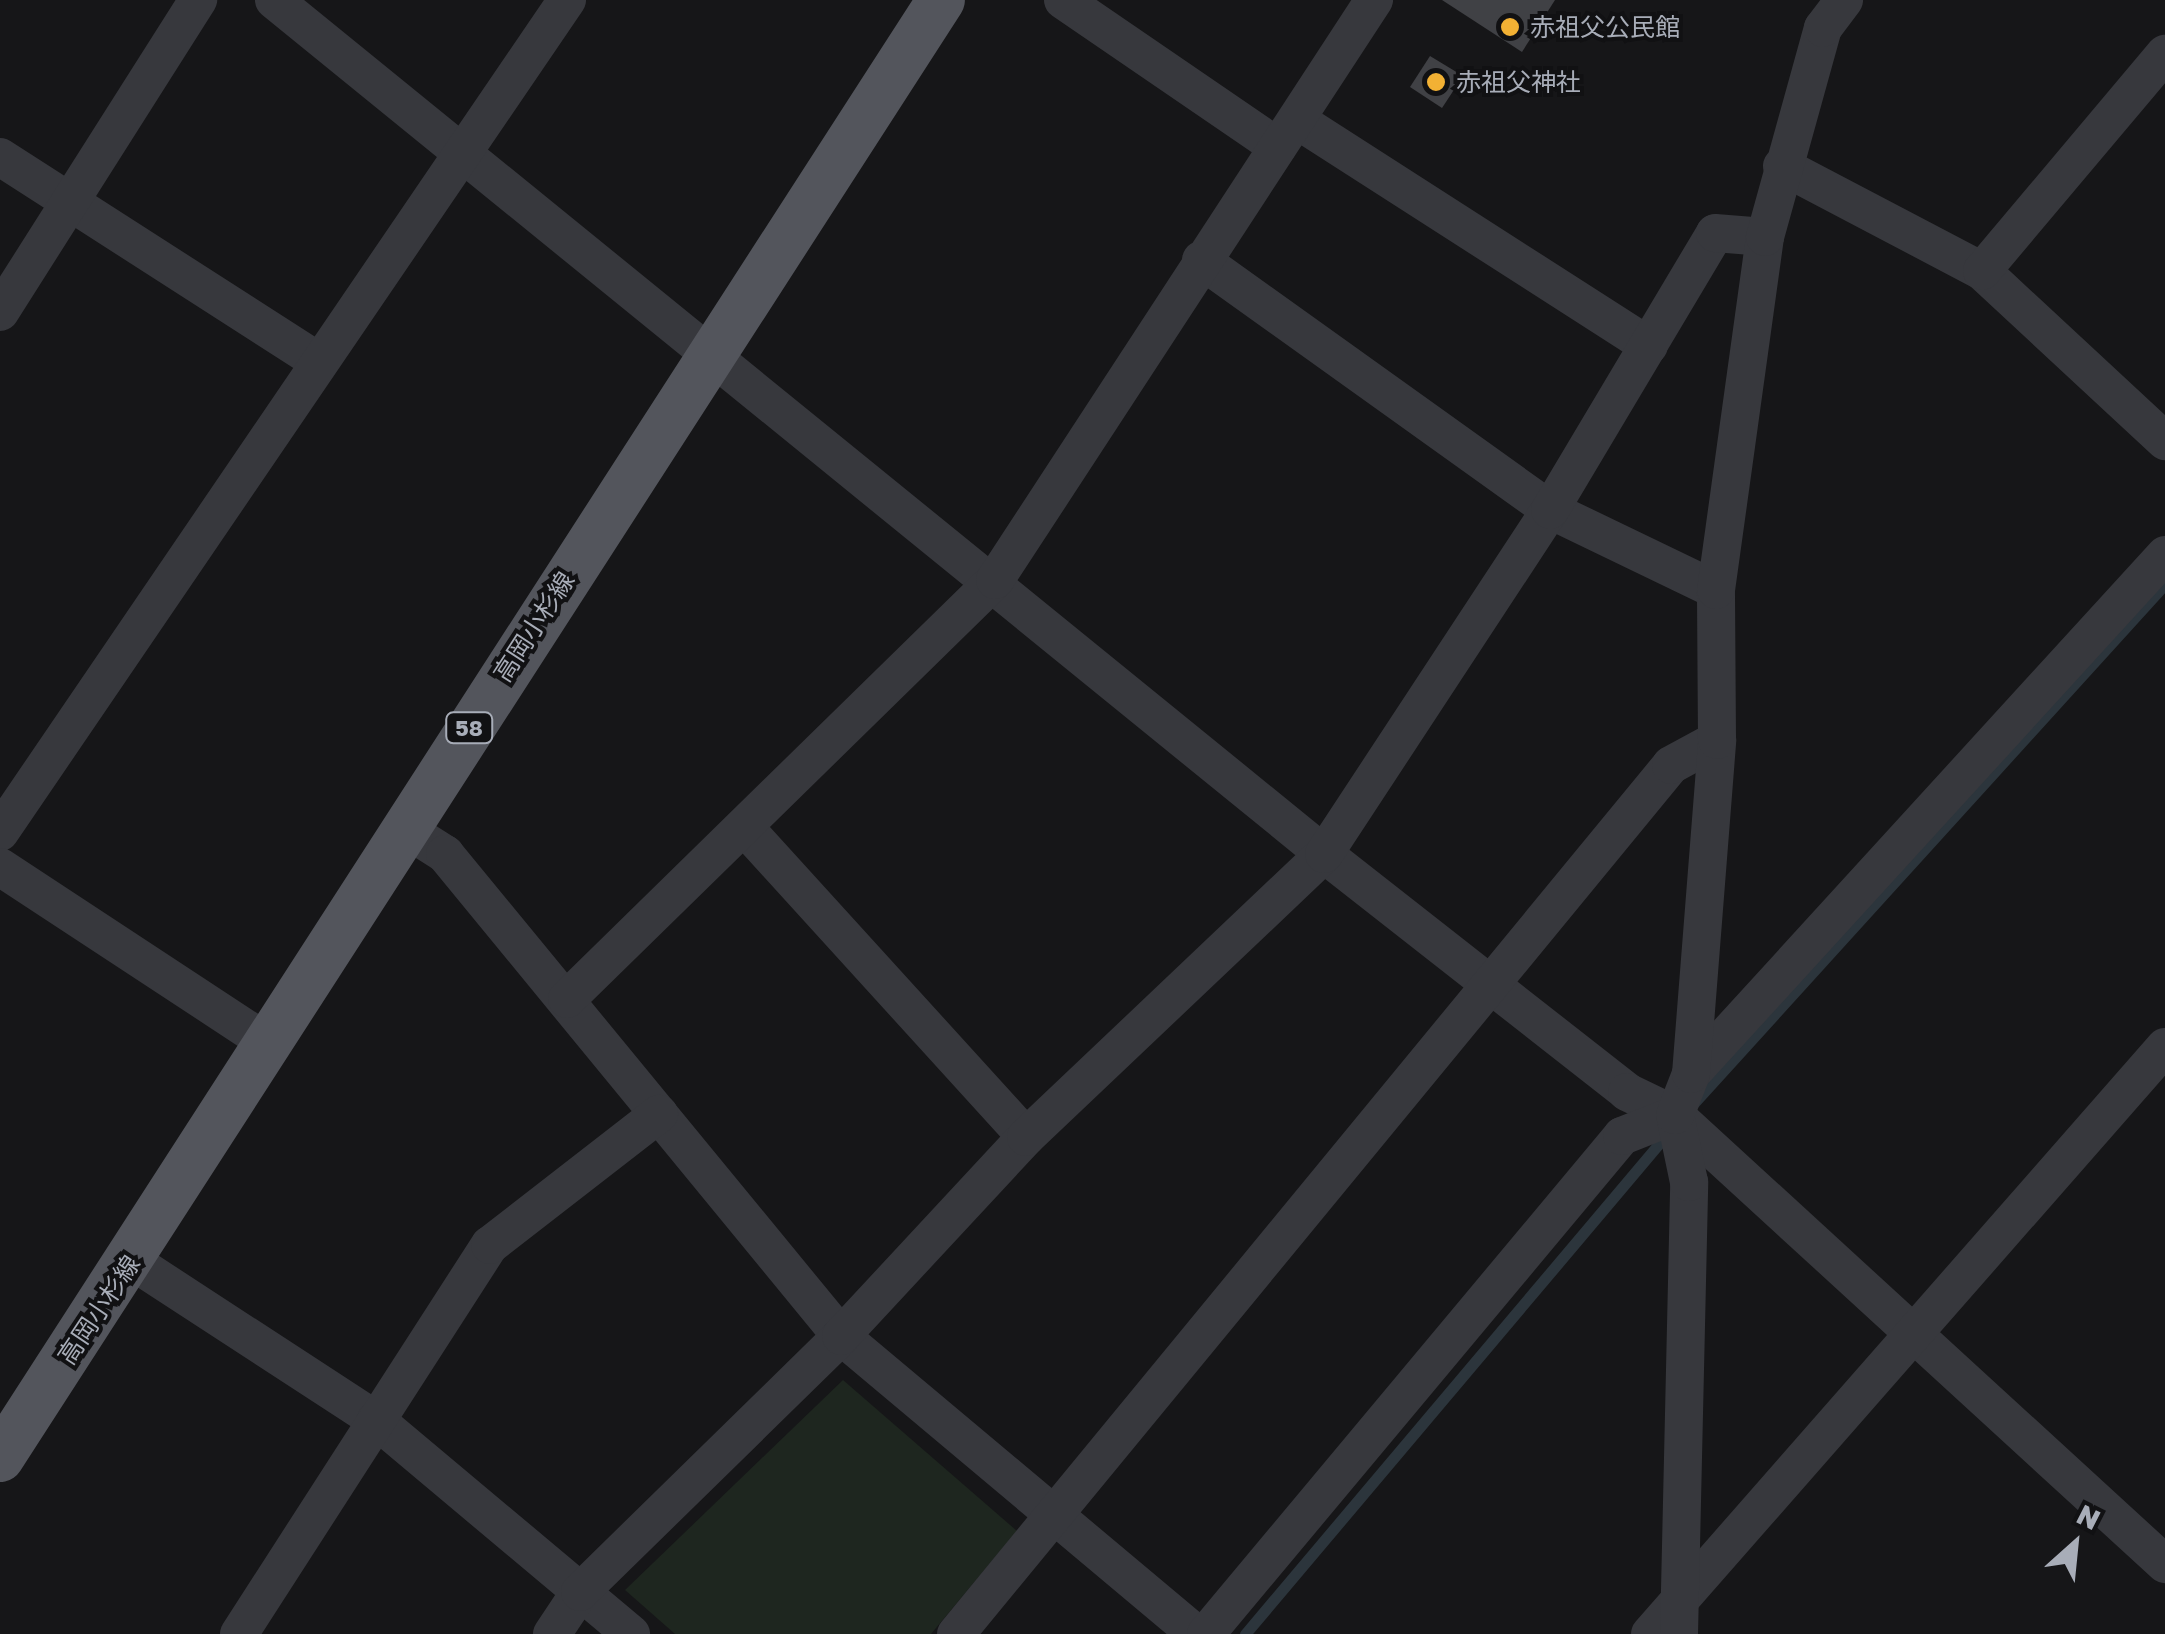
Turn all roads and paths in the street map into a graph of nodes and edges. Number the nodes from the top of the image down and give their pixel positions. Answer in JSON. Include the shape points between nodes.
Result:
{"nodes":[{"id":1,"x":198,"y":0,"type":"edge"},
{"id":2,"x":274,"y":0,"type":"edge"},
{"id":3,"x":567,"y":0,"type":"edge"},
{"id":4,"x":941,"y":0,"type":"edge"},
{"id":5,"x":1063,"y":0,"type":"edge"},
{"id":6,"x":1374,"y":0,"type":"edge"},
{"id":7,"x":1844,"y":0,"type":"edge"},
{"id":8,"x":2165,"y":54,"type":"edge"},
{"id":9,"x":1287,"y":133,"type":"junction"},
{"id":10,"x":464,"y":155,"type":"junction"},
{"id":11,"x":0,"y":157,"type":"edge"},
{"id":12,"x":1782,"y":166,"type":"junction"},
{"id":13,"x":72,"y":204,"type":"junction"},
{"id":14,"x":1766,"y":237,"type":"junction"},
{"id":15,"x":1201,"y":260,"type":"junction"},
{"id":16,"x":1982,"y":270,"type":"junction"},
{"id":17,"x":0,"y":312,"type":"edge"},
{"id":18,"x":1649,"y":346,"type":"junction"},
{"id":19,"x":711,"y":355,"type":"junction"},
{"id":20,"x":318,"y":361,"type":"junction"},
{"id":21,"x":2165,"y":440,"type":"edge"},
{"id":22,"x":1550,"y":510,"type":"junction"},
{"id":23,"x":2165,"y":556,"type":"edge"},
{"id":24,"x":996,"y":580,"type":"junction"},
{"id":25,"x":1716,"y":590,"type":"junction"},
{"id":26,"x":1718,"y":740,"type":"junction"},
{"id":27,"x":404,"y":828,"type":"junction"},
{"id":28,"x":746,"y":830,"type":"junction"},
{"id":29,"x":0,"y":832,"type":"edge"},
{"id":30,"x":1324,"y":854,"type":"junction"},
{"id":31,"x":0,"y":867,"type":"edge"},
{"id":32,"x":1491,"y":984,"type":"junction"},
{"id":33,"x":567,"y":999,"type":"junction"},
{"id":34,"x":268,"y":1043,"type":"junction"},
{"id":35,"x":2165,"y":1047,"type":"edge"},
{"id":36,"x":1691,"y":1074,"type":"junction"},
{"id":37,"x":659,"y":1114,"type":"junction"},
{"id":38,"x":1683,"y":1130,"type":"junction"},
{"id":39,"x":1026,"y":1137,"type":"junction"},
{"id":40,"x":132,"y":1262,"type":"junction"},
{"id":41,"x":1908,"y":1331,"type":"junction"},
{"id":42,"x":841,"y":1336,"type":"junction"},
{"id":43,"x":376,"y":1420,"type":"junction"},
{"id":44,"x":0,"y":1458,"type":"edge"},
{"id":45,"x":1050,"y":1519,"type":"junction"},
{"id":46,"x":2160,"y":1550,"type":"edge"},
{"id":47,"x":580,"y":1592,"type":"junction"},
{"id":48,"x":1680,"y":1596,"type":"junction"},
{"id":49,"x":239,"y":1634,"type":"edge"},
{"id":50,"x":552,"y":1634,"type":"edge"},
{"id":51,"x":631,"y":1634,"type":"edge"},
{"id":52,"x":956,"y":1634,"type":"edge"},
{"id":53,"x":1196,"y":1634,"type":"edge"},
{"id":54,"x":1206,"y":1634,"type":"edge"},
{"id":55,"x":1650,"y":1634,"type":"edge"},
{"id":56,"x":1680,"y":1634,"type":"edge"}],
"edges":[{"from":1,"to":13,"type":"street"},
{"from":2,"to":10,"type":"street"},
{"from":3,"to":10,"type":"street"},
{"from":4,"to":19,"type":"main road","name":"高岡小杉線","number":"58"},
{"from":5,"to":9,"type":"street"},
{"from":6,"to":9,"type":"street"},
{"from":7,"to":12,"type":"street","via":[[1824,28]]},
{"from":8,"to":16,"type":"street"},
{"from":9,"to":15,"type":"street"},
{"from":9,"to":18,"type":"street"},
{"from":10,"to":19,"type":"street"},
{"from":10,"to":20,"type":"street"},
{"from":11,"to":13,"type":"street"},
{"from":12,"to":14,"type":"street"},
{"from":12,"to":16,"type":"street"},
{"from":13,"to":17,"type":"street"},
{"from":13,"to":20,"type":"street"},
{"from":14,"to":18,"type":"street","via":[[1714,234]]},
{"from":14,"to":25,"type":"street"},
{"from":15,"to":22,"type":"street"},
{"from":15,"to":24,"type":"street"},
{"from":16,"to":21,"type":"street"},
{"from":18,"to":22,"type":"street"},
{"from":19,"to":24,"type":"street"},
{"from":19,"to":27,"type":"main road","name":"高岡小杉線","number":"58"},
{"from":20,"to":29,"type":"street"},
{"from":22,"to":25,"type":"street"},
{"from":22,"to":30,"type":"street"},
{"from":23,"to":36,"type":"street"},
{"from":24,"to":28,"type":"street"},
{"from":24,"to":30,"type":"street"},
{"from":25,"to":26,"type":"street"},
{"from":26,"to":32,"type":"street","via":[[1671,765]]},
{"from":26,"to":36,"type":"street"},
{"from":27,"to":33,"type":"street","via":[[444,854]]},
{"from":27,"to":34,"type":"main road","name":"高岡小杉線","number":"58"},
{"from":28,"to":33,"type":"street"},
{"from":28,"to":39,"type":"street"},
{"from":30,"to":32,"type":"street"},
{"from":30,"to":39,"type":"street"},
{"from":31,"to":34,"type":"street"},
{"from":32,"to":38,"type":"street"},
{"from":32,"to":45,"type":"street"},
{"from":33,"to":37,"type":"street"},
{"from":34,"to":40,"type":"main road","name":"高岡小杉線","number":"58"},
{"from":35,"to":41,"type":"street"},
{"from":36,"to":38,"type":"street"},
{"from":37,"to":42,"type":"street"},
{"from":37,"to":43,"type":"street","via":[[490,1245]]},
{"from":38,"to":41,"type":"street"},
{"from":38,"to":48,"type":"street","via":[[1690,1182]]},
{"from":38,"to":54,"type":"street","via":[[1622,1136]]},
{"from":39,"to":42,"type":"street"},
{"from":40,"to":43,"type":"street"},
{"from":40,"to":44,"type":"main road","name":"高岡小杉線","number":"58"},
{"from":41,"to":46,"type":"street"},
{"from":41,"to":48,"type":"street"},
{"from":42,"to":45,"type":"street"},
{"from":42,"to":47,"type":"street"},
{"from":43,"to":47,"type":"street"},
{"from":43,"to":49,"type":"street"},
{"from":45,"to":52,"type":"street"},
{"from":45,"to":53,"type":"street"},
{"from":47,"to":50,"type":"street"},
{"from":47,"to":51,"type":"street"},
{"from":48,"to":55,"type":"street"},
{"from":48,"to":56,"type":"street"}]}
